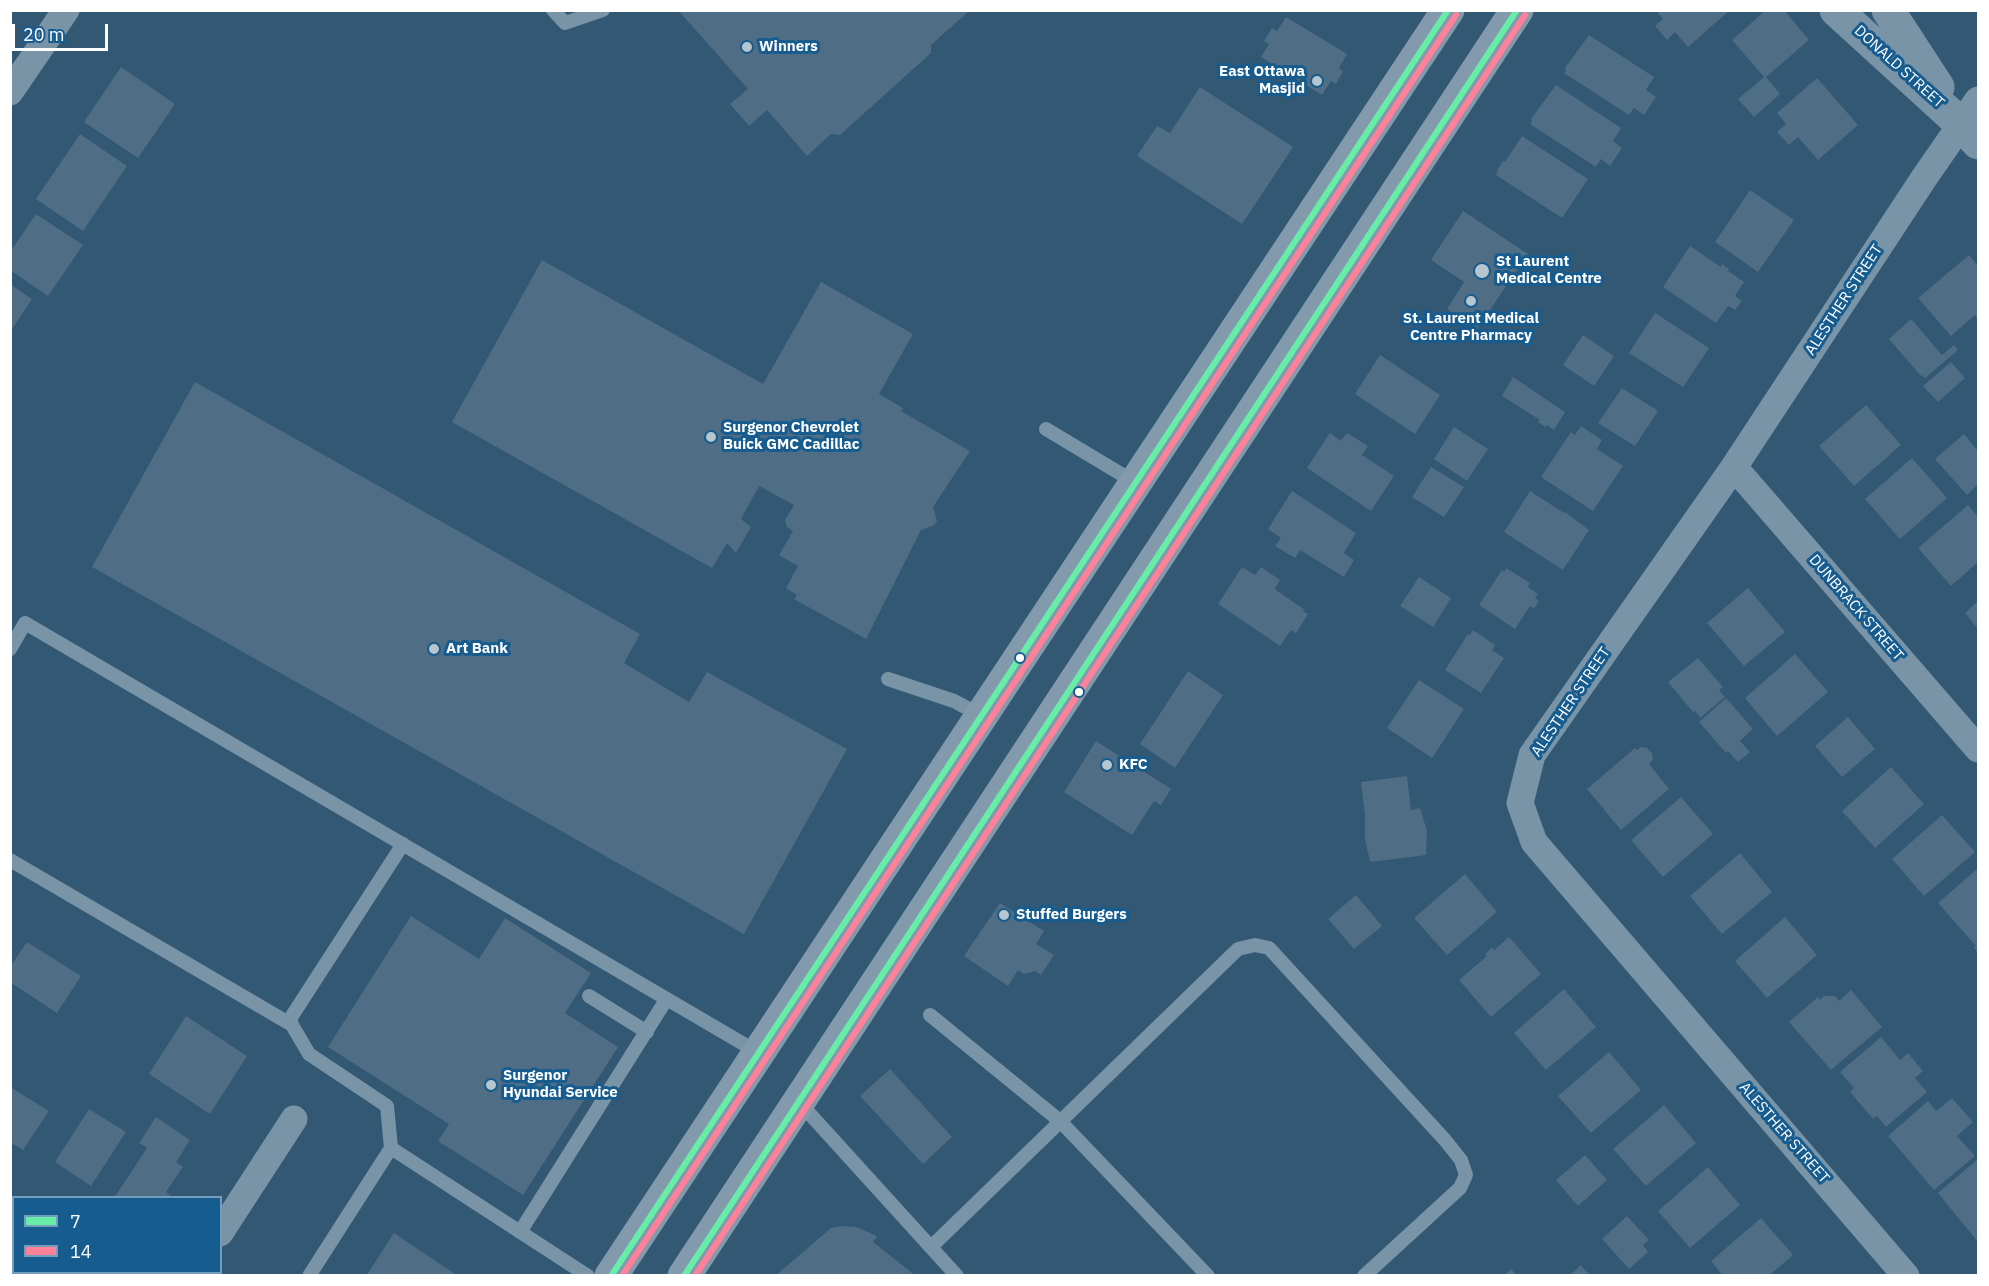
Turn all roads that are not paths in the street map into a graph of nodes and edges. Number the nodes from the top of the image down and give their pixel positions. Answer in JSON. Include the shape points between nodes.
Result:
{"nodes":[{"id":1,"x":66,"y":10,"type":"edge"},
{"id":2,"x":553,"y":10,"type":"edge"},
{"id":3,"x":603,"y":10,"type":"edge"},
{"id":4,"x":1448,"y":10,"type":"edge"},
{"id":5,"x":1517,"y":10,"type":"edge"},
{"id":6,"x":1836,"y":10,"type":"edge"},
{"id":7,"x":1888,"y":10,"type":"edge"},
{"id":8,"x":10,"y":92,"type":"edge"},
{"id":9,"x":1973,"y":122,"type":"edge"},
{"id":10,"x":1046,"y":429,"type":"dead end"},
{"id":11,"x":1734,"y":466,"type":"junction"},
{"id":12,"x":1136,"y":483,"type":"junction"},
{"id":13,"x":10,"y":649,"type":"edge"},
{"id":14,"x":888,"y":679,"type":"dead end"},
{"id":15,"x":982,"y":716,"type":"junction"},
{"id":16,"x":1978,"y":749,"type":"edge"},
{"id":17,"x":403,"y":844,"type":"junction"},
{"id":18,"x":10,"y":860,"type":"edge"},
{"id":19,"x":589,"y":996,"type":"dead end"},
{"id":20,"x":666,"y":1000,"type":"junction"},
{"id":21,"x":930,"y":1015,"type":"dead end"},
{"id":22,"x":292,"y":1025,"type":"junction"},
{"id":23,"x":647,"y":1032,"type":"junction"},
{"id":24,"x":759,"y":1053,"type":"junction"},
{"id":25,"x":799,"y":1102,"type":"junction"},
{"id":26,"x":294,"y":1119,"type":"dead end"},
{"id":27,"x":1060,"y":1121,"type":"junction"},
{"id":28,"x":391,"y":1148,"type":"junction"},
{"id":29,"x":222,"y":1230,"type":"edge"},
{"id":30,"x":520,"y":1232,"type":"junction"},
{"id":31,"x":932,"y":1247,"type":"junction"},
{"id":32,"x":309,"y":1275,"type":"edge"},
{"id":33,"x":588,"y":1275,"type":"edge"},
{"id":34,"x":611,"y":1275,"type":"edge"},
{"id":35,"x":684,"y":1275,"type":"edge"},
{"id":36,"x":957,"y":1275,"type":"edge"},
{"id":37,"x":1208,"y":1275,"type":"edge"},
{"id":38,"x":1364,"y":1275,"type":"edge"},
{"id":39,"x":1906,"y":1275,"type":"edge"}],
"edges":[{"from":1,"to":8,"type":"street"},
{"from":2,"to":3,"type":"lane","via":[[565,23]]},
{"from":4,"to":12,"type":"main road"},
{"from":5,"to":25,"type":"main road"},
{"from":6,"to":9,"type":"street","name":"DONALD STREET"},
{"from":7,"to":9,"type":"street","name":"DONALD STREET"},
{"from":9,"to":11,"type":"street","name":"ALESTHER STREET"},
{"from":10,"to":12,"type":"lane"},
{"from":11,"to":16,"type":"street","name":"DUNBRACK STREET"},
{"from":11,"to":39,"type":"street","name":"ALESTHER STREET","via":[[1532,755],[1520,803],[1534,842]]},
{"from":12,"to":15,"type":"main road"},
{"from":13,"to":17,"type":"lane","via":[[25,623]]},
{"from":14,"to":15,"type":"lane","via":[[954,701]]},
{"from":15,"to":24,"type":"main road"},
{"from":17,"to":20,"type":"lane"},
{"from":17,"to":22,"type":"lane","via":[[290,1019]]},
{"from":18,"to":22,"type":"lane"},
{"from":19,"to":23,"type":"lane"},
{"from":20,"to":23,"type":"lane"},
{"from":20,"to":24,"type":"lane"},
{"from":21,"to":27,"type":"lane"},
{"from":22,"to":28,"type":"lane","via":[[309,1054],[387,1106]]},
{"from":23,"to":30,"type":"lane"},
{"from":24,"to":34,"type":"main road"},
{"from":25,"to":31,"type":"lane"},
{"from":25,"to":35,"type":"main road"},
{"from":26,"to":29,"type":"street"},
{"from":27,"to":31,"type":"lane"},
{"from":27,"to":37,"type":"lane"},
{"from":27,"to":38,"type":"lane","via":[[1238,949],[1255,945],[1269,948],[1445,1140],[1461,1160],[1466,1175],[1460,1188]]},
{"from":28,"to":30,"type":"lane"},
{"from":28,"to":32,"type":"lane"},
{"from":30,"to":33,"type":"lane"},
{"from":31,"to":36,"type":"lane"}]}
